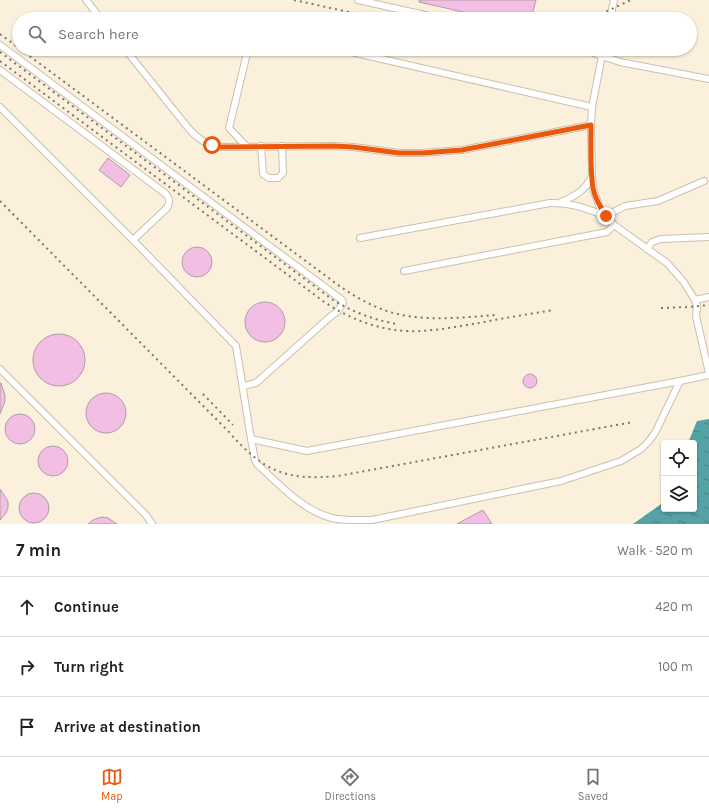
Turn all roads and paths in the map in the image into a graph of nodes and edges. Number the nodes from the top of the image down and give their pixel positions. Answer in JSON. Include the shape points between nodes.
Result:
{"nodes":[{"id":1,"x":86,"y":0,"type":"edge"},
{"id":2,"x":358,"y":0,"type":"edge"},
{"id":3,"x":614,"y":0,"type":"edge"},
{"id":4,"x":95,"y":12,"type":"edge"},
{"id":5,"x":412,"y":12,"type":"edge"},
{"id":6,"x":611,"y":12,"type":"edge"},
{"id":7,"x":0,"y":45,"type":"edge"},
{"id":8,"x":12,"y":54,"type":"edge"},
{"id":9,"x":15,"y":56,"type":"edge"},
{"id":10,"x":131,"y":56,"type":"edge"},
{"id":11,"x":246,"y":56,"type":"edge"},
{"id":12,"x":369,"y":56,"type":"edge"},
{"id":13,"x":602,"y":56,"type":"joint"},
{"id":14,"x":0,"y":70,"type":"edge"},
{"id":15,"x":709,"y":79,"type":"edge"},
{"id":16,"x":0,"y":107,"type":"edge"},
{"id":17,"x":592,"y":107,"type":"junction"},
{"id":18,"x":591,"y":125,"type":"junction"},
{"id":19,"x":246,"y":146,"type":"junction"},
{"id":20,"x":261,"y":146,"type":"junction"},
{"id":21,"x":282,"y":146,"type":"junction"},
{"id":22,"x":592,"y":176,"type":"junction"},
{"id":23,"x":704,"y":181,"type":"dead end"},
{"id":24,"x":561,"y":202,"type":"junction"},
{"id":25,"x":606,"y":216,"type":"junction"},
{"id":26,"x":614,"y":225,"type":"junction"},
{"id":27,"x":709,"y":237,"type":"edge"},
{"id":28,"x":360,"y":238,"type":"dead end"},
{"id":29,"x":133,"y":240,"type":"junction"},
{"id":30,"x":647,"y":249,"type":"junction"},
{"id":31,"x":404,"y":271,"type":"dead end"},
{"id":32,"x":709,"y":297,"type":"edge"},
{"id":33,"x":695,"y":300,"type":"junction"},
{"id":34,"x":0,"y":369,"type":"edge"},
{"id":35,"x":709,"y":374,"type":"edge"},
{"id":36,"x":680,"y":380,"type":"junction"},
{"id":37,"x":243,"y":386,"type":"junction"},
{"id":38,"x":251,"y":439,"type":"junction"},
{"id":39,"x":152,"y":524,"type":"edge"}],
"edges":[{"from":1,"to":4,"type":"lane"},
{"from":2,"to":5,"type":"lane"},
{"from":3,"to":6,"type":"lane"},
{"from":7,"to":8,"type":"lane"},
{"from":9,"to":37,"type":"lane","via":[[342,300],[343,303],[337,312],[256,383]]},
{"from":10,"to":19,"type":"lane","via":[[195,136],[204,142],[221,147]]},
{"from":11,"to":19,"type":"lane","via":[[229,128]]},
{"from":12,"to":17,"type":"lane"},
{"from":13,"to":15,"type":"lane","via":[[620,62]]},
{"from":13,"to":17,"type":"lane"},
{"from":14,"to":29,"type":"lane","via":[[166,194],[170,200],[167,208]]},
{"from":16,"to":29,"type":"lane"},
{"from":17,"to":18,"type":"lane"},
{"from":18,"to":21,"type":"lane","via":[[462,150],[422,153],[341,146]]},
{"from":18,"to":22,"type":"lane"},
{"from":19,"to":20,"type":"lane"},
{"from":20,"to":21,"type":"lane"},
{"from":20,"to":21,"type":"lane","via":[[263,174],[269,178],[278,178],[283,173]]},
{"from":22,"to":24,"type":"lane","via":[[589,183],[574,197]]},
{"from":22,"to":25,"type":"lane","via":[[596,197]]},
{"from":23,"to":25,"type":"lane","via":[[658,200],[625,206]]},
{"from":24,"to":25,"type":"lane"},
{"from":24,"to":28,"type":"lane"},
{"from":25,"to":26,"type":"lane"},
{"from":26,"to":30,"type":"lane"},
{"from":26,"to":31,"type":"lane","via":[[607,232]]},
{"from":27,"to":30,"type":"lane","via":[[661,239],[652,242]]},
{"from":29,"to":37,"type":"lane","via":[[236,346]]},
{"from":30,"to":33,"type":"lane","via":[[667,263],[684,281]]},
{"from":32,"to":33,"type":"lane"},
{"from":33,"to":35,"type":"lane"},
{"from":34,"to":39,"type":"lane","via":[[146,515]]},
{"from":35,"to":36,"type":"lane"},
{"from":36,"to":38,"type":"lane","via":[[307,451]]},
{"from":36,"to":38,"type":"lane","via":[[655,433],[641,449],[621,462],[561,481],[372,520],[331,518],[299,502],[257,464]]},
{"from":37,"to":38,"type":"lane"}]}
